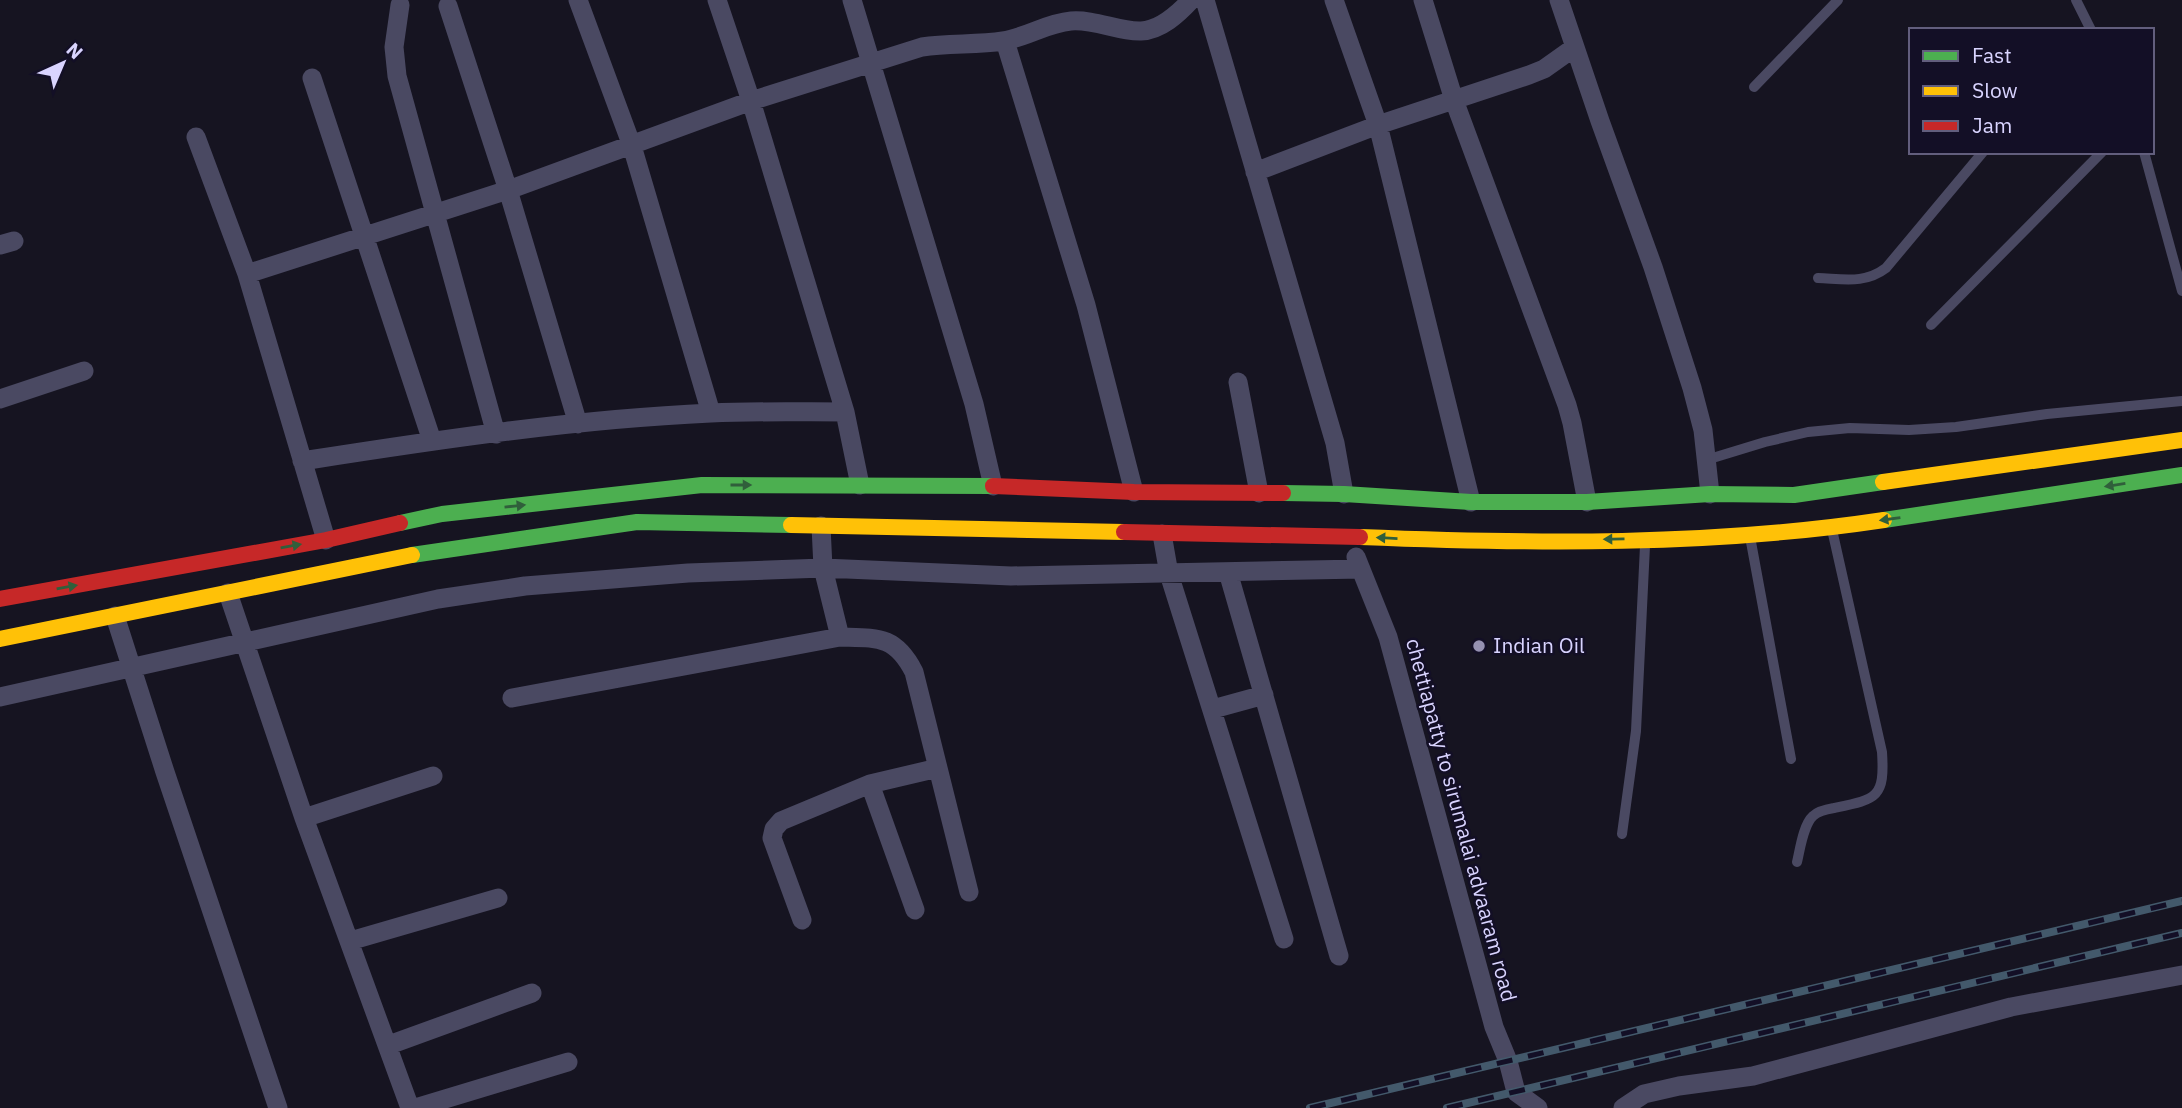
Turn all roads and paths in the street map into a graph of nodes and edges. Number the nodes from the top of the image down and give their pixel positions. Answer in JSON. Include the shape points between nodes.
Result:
{"nodes":[{"id":1,"x":578,"y":0,"type":"edge"},
{"id":2,"x":717,"y":0,"type":"edge"},
{"id":3,"x":852,"y":0,"type":"edge"},
{"id":4,"x":1191,"y":0,"type":"edge"},
{"id":5,"x":1205,"y":0,"type":"edge"},
{"id":6,"x":1334,"y":0,"type":"edge"},
{"id":7,"x":1423,"y":0,"type":"edge"},
{"id":8,"x":1559,"y":0,"type":"edge"},
{"id":9,"x":1838,"y":0,"type":"edge"},
{"id":10,"x":2076,"y":0,"type":"edge"},
{"id":11,"x":400,"y":5,"type":"dead end"},
{"id":12,"x":448,"y":6,"type":"dead end"},
{"id":13,"x":2088,"y":28,"type":"edge"},
{"id":14,"x":1005,"y":41,"type":"junction"},
{"id":15,"x":1575,"y":47,"type":"junction"},
{"id":16,"x":870,"y":64,"type":"junction"},
{"id":17,"x":312,"y":79,"type":"dead end"},
{"id":18,"x":1754,"y":87,"type":"dead end"},
{"id":19,"x":1454,"y":100,"type":"junction"},
{"id":20,"x":751,"y":101,"type":"junction"},
{"id":21,"x":1378,"y":125,"type":"junction"},
{"id":22,"x":196,"y":137,"type":"dead end"},
{"id":23,"x":632,"y":146,"type":"junction"},
{"id":24,"x":1981,"y":154,"type":"edge"},
{"id":25,"x":2100,"y":154,"type":"edge"},
{"id":26,"x":2145,"y":154,"type":"edge"},
{"id":27,"x":1255,"y":172,"type":"junction"},
{"id":28,"x":508,"y":190,"type":"junction"},
{"id":29,"x":436,"y":212,"type":"junction"},
{"id":30,"x":364,"y":235,"type":"junction"},
{"id":31,"x":247,"y":274,"type":"junction"},
{"id":32,"x":1818,"y":278,"type":"dead end"},
{"id":33,"x":2182,"y":291,"type":"edge"},
{"id":34,"x":1931,"y":325,"type":"dead end"},
{"id":35,"x":84,"y":371,"type":"dead end"},
{"id":36,"x":1238,"y":382,"type":"dead end"},
{"id":37,"x":0,"y":399,"type":"edge"},
{"id":38,"x":2182,"y":401,"type":"edge"},
{"id":39,"x":845,"y":412,"type":"junction"},
{"id":40,"x":711,"y":413,"type":"junction"},
{"id":41,"x":578,"y":424,"type":"junction"},
{"id":42,"x":496,"y":434,"type":"junction"},
{"id":43,"x":2182,"y":440,"type":"edge"},
{"id":44,"x":432,"y":441,"type":"junction"},
{"id":45,"x":1706,"y":460,"type":"junction"},
{"id":46,"x":302,"y":461,"type":"junction"},
{"id":47,"x":2182,"y":475,"type":"edge"},
{"id":48,"x":860,"y":485,"type":"junction"},
{"id":49,"x":993,"y":486,"type":"junction"},
{"id":50,"x":1134,"y":492,"type":"junction"},
{"id":51,"x":1259,"y":493,"type":"junction"},
{"id":52,"x":1344,"y":494,"type":"junction"},
{"id":53,"x":1710,"y":494,"type":"junction"},
{"id":54,"x":1471,"y":502,"type":"junction"},
{"id":55,"x":1587,"y":502,"type":"junction"},
{"id":56,"x":821,"y":526,"type":"junction"},
{"id":57,"x":1831,"y":528,"type":"junction"},
{"id":58,"x":1162,"y":534,"type":"junction"},
{"id":59,"x":1750,"y":535,"type":"junction"},
{"id":60,"x":1348,"y":536,"type":"junction"},
{"id":61,"x":1645,"y":539,"type":"junction"},
{"id":62,"x":326,"y":540,"type":"junction"},
{"id":63,"x":823,"y":568,"type":"junction"},
{"id":64,"x":1361,"y":569,"type":"junction"},
{"id":65,"x":1228,"y":572,"type":"junction"},
{"id":66,"x":1169,"y":574,"type":"junction"},
{"id":67,"x":228,"y":593,"type":"junction"},
{"id":68,"x":0,"y":599,"type":"edge"},
{"id":69,"x":115,"y":615,"type":"junction"},
{"id":70,"x":840,"y":637,"type":"junction"},
{"id":71,"x":0,"y":639,"type":"edge"},
{"id":72,"x":246,"y":643,"type":"junction"},
{"id":73,"x":132,"y":668,"type":"junction"},
{"id":74,"x":1264,"y":695,"type":"junction"},
{"id":75,"x":0,"y":697,"type":"edge"},
{"id":76,"x":512,"y":698,"type":"dead end"},
{"id":77,"x":1213,"y":709,"type":"junction"},
{"id":78,"x":1791,"y":759,"type":"dead end"},
{"id":79,"x":938,"y":768,"type":"junction"},
{"id":80,"x":433,"y":776,"type":"dead end"},
{"id":81,"x":870,"y":784,"type":"junction"},
{"id":82,"x":304,"y":818,"type":"junction"},
{"id":83,"x":1622,"y":834,"type":"dead end"},
{"id":84,"x":1797,"y":862,"type":"dead end"},
{"id":85,"x":969,"y":892,"type":"dead end"},
{"id":86,"x":498,"y":898,"type":"dead end"},
{"id":87,"x":915,"y":910,"type":"dead end"},
{"id":88,"x":802,"y":920,"type":"dead end"},
{"id":89,"x":1284,"y":939,"type":"dead end"},
{"id":90,"x":350,"y":941,"type":"junction"},
{"id":91,"x":1339,"y":956,"type":"dead end"},
{"id":92,"x":2182,"y":975,"type":"edge"},
{"id":93,"x":532,"y":992,"type":"dead end"},
{"id":94,"x":389,"y":1045,"type":"junction"},
{"id":95,"x":568,"y":1062,"type":"dead end"},
{"id":96,"x":278,"y":1108,"type":"edge"},
{"id":97,"x":410,"y":1108,"type":"edge"},
{"id":98,"x":415,"y":1108,"type":"edge"},
{"id":99,"x":1538,"y":1108,"type":"edge"},
{"id":100,"x":1623,"y":1108,"type":"edge"}],
"edges":[{"from":1,"to":23,"type":"street"},
{"from":2,"to":20,"type":"street"},
{"from":3,"to":16,"type":"street"},
{"from":4,"to":14,"type":"street","via":[[1165,23],[1141,31],[1073,21]]},
{"from":5,"to":27,"type":"street"},
{"from":6,"to":21,"type":"street"},
{"from":7,"to":19,"type":"street"},
{"from":8,"to":15,"type":"street"},
{"from":9,"to":18,"type":"lane"},
{"from":10,"to":13,"type":"lane"},
{"from":11,"to":29,"type":"street","via":[[394,63]]},
{"from":12,"to":28,"type":"street"},
{"from":14,"to":16,"type":"street","via":[[922,47]]},
{"from":14,"to":50,"type":"street","via":[[1086,305]]},
{"from":15,"to":19,"type":"street","via":[[1544,69]]},
{"from":15,"to":45,"type":"street","via":[[1681,353],[1703,430]]},
{"from":16,"to":20,"type":"street"},
{"from":16,"to":49,"type":"street","via":[[974,404]]},
{"from":17,"to":30,"type":"street"},
{"from":19,"to":21,"type":"street"},
{"from":19,"to":55,"type":"street","via":[[1573,423]]},
{"from":20,"to":23,"type":"street"},
{"from":20,"to":39,"type":"street"},
{"from":21,"to":27,"type":"street"},
{"from":21,"to":54,"type":"street"},
{"from":22,"to":31,"type":"street"},
{"from":23,"to":28,"type":"street"},
{"from":23,"to":40,"type":"street"},
{"from":24,"to":32,"type":"lane","via":[[1875,277],[1862,281]]},
{"from":25,"to":34,"type":"lane"},
{"from":26,"to":33,"type":"lane"},
{"from":27,"to":52,"type":"street","via":[[1335,443]]},
{"from":28,"to":29,"type":"street"},
{"from":28,"to":41,"type":"street"},
{"from":29,"to":30,"type":"street"},
{"from":29,"to":42,"type":"street"},
{"from":30,"to":31,"type":"street"},
{"from":30,"to":44,"type":"street"},
{"from":31,"to":46,"type":"street"},
{"from":35,"to":37,"type":"street"},
{"from":36,"to":51,"type":"street"},
{"from":38,"to":45,"type":"lane","via":[[1956,427],[1808,432]]},
{"from":39,"to":40,"type":"street"},
{"from":39,"to":48,"type":"street"},
{"from":40,"to":41,"type":"street"},
{"from":41,"to":42,"type":"street"},
{"from":42,"to":44,"type":"street"},
{"from":43,"to":53,"type":"highway","via":[[1794,495]]},
{"from":44,"to":46,"type":"street"},
{"from":45,"to":53,"type":"street"},
{"from":46,"to":62,"type":"street"},
{"from":47,"to":57,"type":"highway","one_way":true},
{"from":48,"to":49,"type":"highway"},
{"from":62,"to":48,"type":"highway","one_way":true,"via":[[442,514],[688,487]]},
{"from":49,"to":50,"type":"highway"},
{"from":50,"to":51,"type":"highway"},
{"from":51,"to":52,"type":"highway"},
{"from":52,"to":54,"type":"highway"},
{"from":53,"to":55,"type":"highway"},
{"from":54,"to":55,"type":"highway"},
{"from":56,"to":58,"type":"highway"},
{"from":56,"to":63,"type":"street"},
{"from":56,"to":67,"type":"highway","via":[[637,523],[408,556]]},
{"from":57,"to":59,"type":"highway"},
{"from":57,"to":84,"type":"lane","via":[[1884,776],[1872,797],[1813,815]]},
{"from":58,"to":60,"type":"highway"},
{"from":58,"to":66,"type":"street"},
{"from":59,"to":61,"type":"highway"},
{"from":59,"to":78,"type":"lane"},
{"from":61,"to":60,"type":"highway","one_way":true,"via":[[1493,542]]},
{"from":60,"to":64,"type":"street","name":"chettiapatty to sirumalai advaaram road"},
{"from":61,"to":83,"type":"lane","via":[[1636,731]]},
{"from":68,"to":62,"type":"highway","one_way":true},
{"from":63,"to":66,"type":"street","via":[[1011,576]]},
{"from":63,"to":70,"type":"street"},
{"from":63,"to":72,"type":"street","via":[[525,586],[438,599]]},
{"from":64,"to":65,"type":"street"},
{"from":64,"to":99,"type":"street","name":"chettiapatty to sirumalai advaaram road","via":[[1388,637],[1494,1027],[1516,1091]]},
{"from":65,"to":66,"type":"street"},
{"from":65,"to":74,"type":"street"},
{"from":66,"to":77,"type":"street"},
{"from":67,"to":69,"type":"highway"},
{"from":67,"to":72,"type":"street"},
{"from":69,"to":71,"type":"highway"},
{"from":69,"to":73,"type":"street"},
{"from":70,"to":76,"type":"street"},
{"from":70,"to":79,"type":"street","via":[[881,638],[907,658]]},
{"from":72,"to":73,"type":"street"},
{"from":72,"to":82,"type":"street"},
{"from":73,"to":75,"type":"street"},
{"from":73,"to":96,"type":"street"},
{"from":74,"to":77,"type":"street"},
{"from":74,"to":91,"type":"street"},
{"from":77,"to":89,"type":"street"},
{"from":79,"to":81,"type":"street"},
{"from":79,"to":85,"type":"street"},
{"from":80,"to":82,"type":"street"},
{"from":81,"to":87,"type":"street"},
{"from":81,"to":88,"type":"street","via":[[781,821],[774,829],[772,838]]},
{"from":82,"to":90,"type":"street"},
{"from":86,"to":90,"type":"street"},
{"from":90,"to":94,"type":"street"},
{"from":92,"to":100,"type":"street","via":[[2011,1007],[1754,1076],[1644,1094]]},
{"from":93,"to":94,"type":"street"},
{"from":94,"to":97,"type":"street"},
{"from":95,"to":98,"type":"street"}]}
